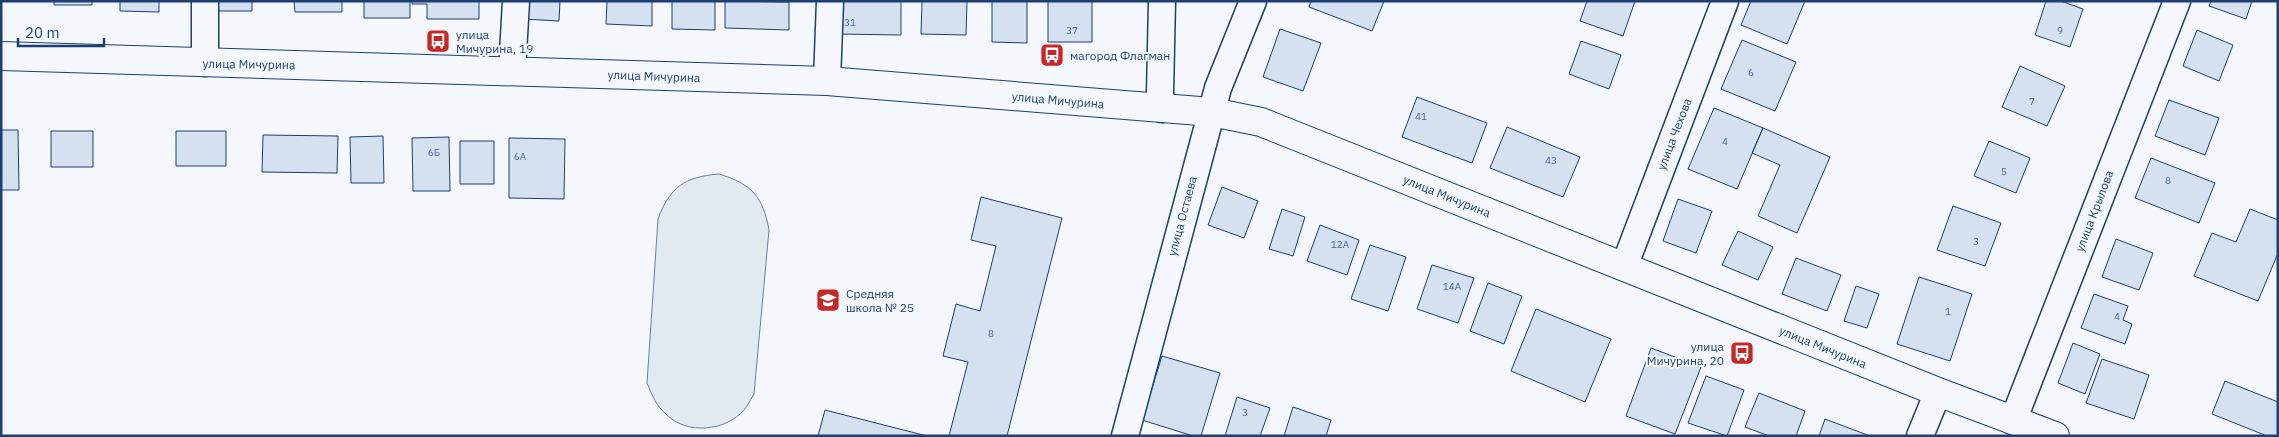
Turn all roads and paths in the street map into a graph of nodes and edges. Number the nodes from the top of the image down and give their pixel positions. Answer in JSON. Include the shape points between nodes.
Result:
{"nodes":[{"id":1,"x":206,"y":1,"type":"edge"},
{"id":2,"x":516,"y":1,"type":"edge"},
{"id":3,"x":830,"y":1,"type":"edge"},
{"id":4,"x":1162,"y":1,"type":"edge"},
{"id":5,"x":1252,"y":1,"type":"edge"},
{"id":6,"x":1725,"y":1,"type":"edge"},
{"id":7,"x":2176,"y":1,"type":"edge"},
{"id":8,"x":1,"y":56,"type":"edge"},
{"id":9,"x":204,"y":63,"type":"junction"},
{"id":10,"x":512,"y":71,"type":"junction"},
{"id":11,"x":827,"y":81,"type":"junction"},
{"id":12,"x":1162,"y":109,"type":"junction"},
{"id":13,"x":1212,"y":112,"type":"junction"},
{"id":14,"x":1624,"y":267,"type":"junction"},
{"id":15,"x":1938,"y":392,"type":"junction"},
{"id":16,"x":2012,"y":421,"type":"junction"},
{"id":17,"x":1129,"y":435,"type":"edge"},
{"id":18,"x":1920,"y":436,"type":"edge"},
{"id":19,"x":2055,"y":436,"type":"edge"}],
"edges":[{"from":1,"to":9,"type":"street"},
{"from":2,"to":10,"type":"street"},
{"from":3,"to":11,"type":"street"},
{"from":4,"to":12,"type":"street"},
{"from":5,"to":13,"type":"street","name":"улица Остаева"},
{"from":6,"to":14,"type":"street","name":"улица Чехова"},
{"from":7,"to":16,"type":"street","name":"улица Крылова"},
{"from":8,"to":9,"type":"street","name":"улица Мичурина"},
{"from":9,"to":10,"type":"street","name":"улица Мичурина"},
{"from":10,"to":11,"type":"street","name":"улица Мичурина"},
{"from":11,"to":12,"type":"street","name":"улица Мичурина"},
{"from":12,"to":13,"type":"street","name":"улица Мичурина"},
{"from":13,"to":14,"type":"street","name":"улица Мичурина","via":[[1261,122]]},
{"from":13,"to":17,"type":"street","name":"улица Остаева"},
{"from":14,"to":15,"type":"street","name":"улица Мичурина"},
{"from":15,"to":16,"type":"street","name":"улица Мичурина"},
{"from":15,"to":18,"type":"street"},
{"from":16,"to":19,"type":"street","name":"улица Мичурина"}]}
